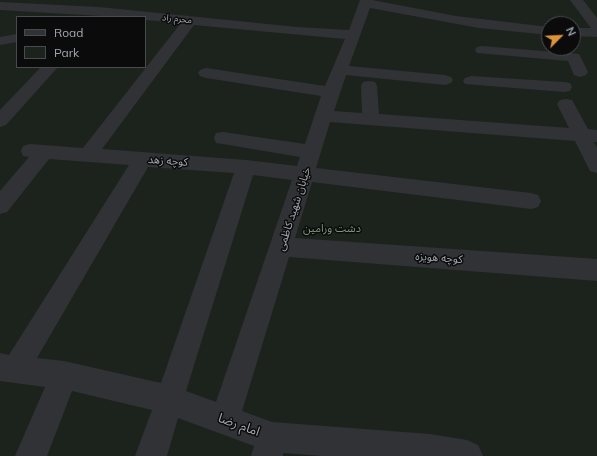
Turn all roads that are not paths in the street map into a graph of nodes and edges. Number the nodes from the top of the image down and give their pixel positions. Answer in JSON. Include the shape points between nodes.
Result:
{"nodes":[{"id":1,"x":117,"y":0,"type":"edge"},
{"id":2,"x":576,"y":0,"type":"edge"},
{"id":3,"x":365,"y":1,"type":"edge"},
{"id":4,"x":0,"y":6,"type":"edge"},
{"id":5,"x":99,"y":13,"type":"edge"},
{"id":6,"x":138,"y":16,"type":"edge"},
{"id":7,"x":146,"y":17,"type":"edge"},
{"id":8,"x":191,"y":20,"type":"junction"},
{"id":9,"x":597,"y":27,"type":"edge"},
{"id":10,"x":297,"y":31,"type":"junction"},
{"id":11,"x":541,"y":31,"type":"edge"},
{"id":12,"x":581,"y":32,"type":"edge"},
{"id":13,"x":597,"y":33,"type":"edge"},
{"id":14,"x":354,"y":35,"type":"junction"},
{"id":15,"x":16,"y":38,"type":"edge"},
{"id":16,"x":0,"y":40,"type":"edge"},
{"id":17,"x":287,"y":46,"type":"dead end"},
{"id":18,"x":482,"y":50,"type":"dead end"},
{"id":19,"x":552,"y":56,"type":"edge"},
{"id":20,"x":570,"y":56,"type":"edge"},
{"id":21,"x":574,"y":56,"type":"edge"},
{"id":22,"x":49,"y":68,"type":"edge"},
{"id":23,"x":340,"y":70,"type":"junction"},
{"id":24,"x":206,"y":72,"type":"dead end"},
{"id":25,"x":580,"y":72,"type":"dead end"},
{"id":26,"x":445,"y":80,"type":"dead end"},
{"id":27,"x":561,"y":80,"type":"junction"},
{"id":28,"x":471,"y":81,"type":"dead end"},
{"id":29,"x":369,"y":86,"type":"dead end"},
{"id":30,"x":331,"y":92,"type":"junction"},
{"id":31,"x":324,"y":116,"type":"junction"},
{"id":32,"x":371,"y":119,"type":"junction"},
{"id":33,"x":0,"y":121,"type":"edge"},
{"id":34,"x":590,"y":136,"type":"edge"},
{"id":35,"x":223,"y":138,"type":"dead end"},
{"id":36,"x":312,"y":152,"type":"junction"},
{"id":37,"x":88,"y":155,"type":"junction"},
{"id":38,"x":143,"y":159,"type":"junction"},
{"id":39,"x":597,"y":166,"type":"edge"},
{"id":40,"x":246,"y":167,"type":"junction"},
{"id":41,"x":305,"y":174,"type":"junction"},
{"id":42,"x":532,"y":201,"type":"dead end"},
{"id":43,"x":0,"y":206,"type":"edge"},
{"id":44,"x":281,"y":247,"type":"junction"},
{"id":45,"x":597,"y":270,"type":"edge"},
{"id":46,"x":8,"y":368,"type":"edge"},
{"id":47,"x":64,"y":375,"type":"junction"},
{"id":48,"x":170,"y":400,"type":"junction"},
{"id":49,"x":224,"y":420,"type":"junction"},
{"id":50,"x":269,"y":446,"type":"edge"},
{"id":51,"x":430,"y":452,"type":"edge"},
{"id":52,"x":32,"y":456,"type":"edge"},
{"id":53,"x":151,"y":456,"type":"edge"},
{"id":54,"x":467,"y":456,"type":"edge"}],
"edges":[{"from":1,"to":5,"type":"street"},
{"from":2,"to":9,"type":"street"},
{"from":3,"to":11,"type":"street","via":[[476,25]]},
{"from":3,"to":14,"type":"street","name":"خیابان شهید کاظمی"},
{"from":4,"to":5,"type":"street","name":"محرم راد"},
{"from":5,"to":6,"type":"street","name":"محرم راد"},
{"from":7,"to":8,"type":"street","name":"محرم راد"},
{"from":8,"to":10,"type":"street","name":"محرم راد","via":[[244,31]]},
{"from":8,"to":37,"type":"street"},
{"from":10,"to":14,"type":"street","name":"محرم راد"},
{"from":10,"to":17,"type":"street"},
{"from":12,"to":13,"type":"street"},
{"from":14,"to":23,"type":"street","name":"خیابان شهید کاظمی"},
{"from":15,"to":16,"type":"street"},
{"from":18,"to":27,"type":"street"},
{"from":19,"to":27,"type":"street"},
{"from":20,"to":27,"type":"street"},
{"from":21,"to":25,"type":"street"},
{"from":22,"to":33,"type":"street"},
{"from":23,"to":26,"type":"street"},
{"from":23,"to":30,"type":"street","name":"خیابان شهید کاظمی"},
{"from":24,"to":30,"type":"street"},
{"from":27,"to":28,"type":"street"},
{"from":27,"to":34,"type":"street"},
{"from":29,"to":32,"type":"street"},
{"from":30,"to":31,"type":"street","name":"خیابان شهید کاظمی"},
{"from":31,"to":32,"type":"street"},
{"from":31,"to":36,"type":"street","name":"خیابان شهید کاظمی"},
{"from":32,"to":34,"type":"street"},
{"from":34,"to":39,"type":"street"},
{"from":35,"to":36,"type":"street"},
{"from":36,"to":41,"type":"street","name":"خیابان شهید کاظمی"},
{"from":37,"to":38,"type":"street","name":"کوچه زهد"},
{"from":37,"to":43,"type":"street","name":"کوچه زهد","via":[[37,151]]},
{"from":38,"to":40,"type":"street","name":"کوچه زهد"},
{"from":38,"to":46,"type":"street"},
{"from":40,"to":41,"type":"street","name":"کوچه زهد"},
{"from":40,"to":48,"type":"street"},
{"from":41,"to":42,"type":"street","name":"کوچه زهد"},
{"from":41,"to":44,"type":"street","name":"خیابان شهید کاظمی"},
{"from":44,"to":45,"type":"street","name":"کوچه هویزه"},
{"from":44,"to":49,"type":"street","name":"خیابان شهید کاظمی"},
{"from":46,"to":47,"type":"street","name":"امام رضا"},
{"from":47,"to":48,"type":"street","name":"امام رضا"},
{"from":47,"to":52,"type":"street"},
{"from":48,"to":49,"type":"street","name":"امام رضا"},
{"from":48,"to":53,"type":"street"},
{"from":49,"to":50,"type":"street","name":"امام رضا"},
{"from":50,"to":51,"type":"street","name":"امام رضا"},
{"from":51,"to":54,"type":"street","name":"امام رضا"}]}
